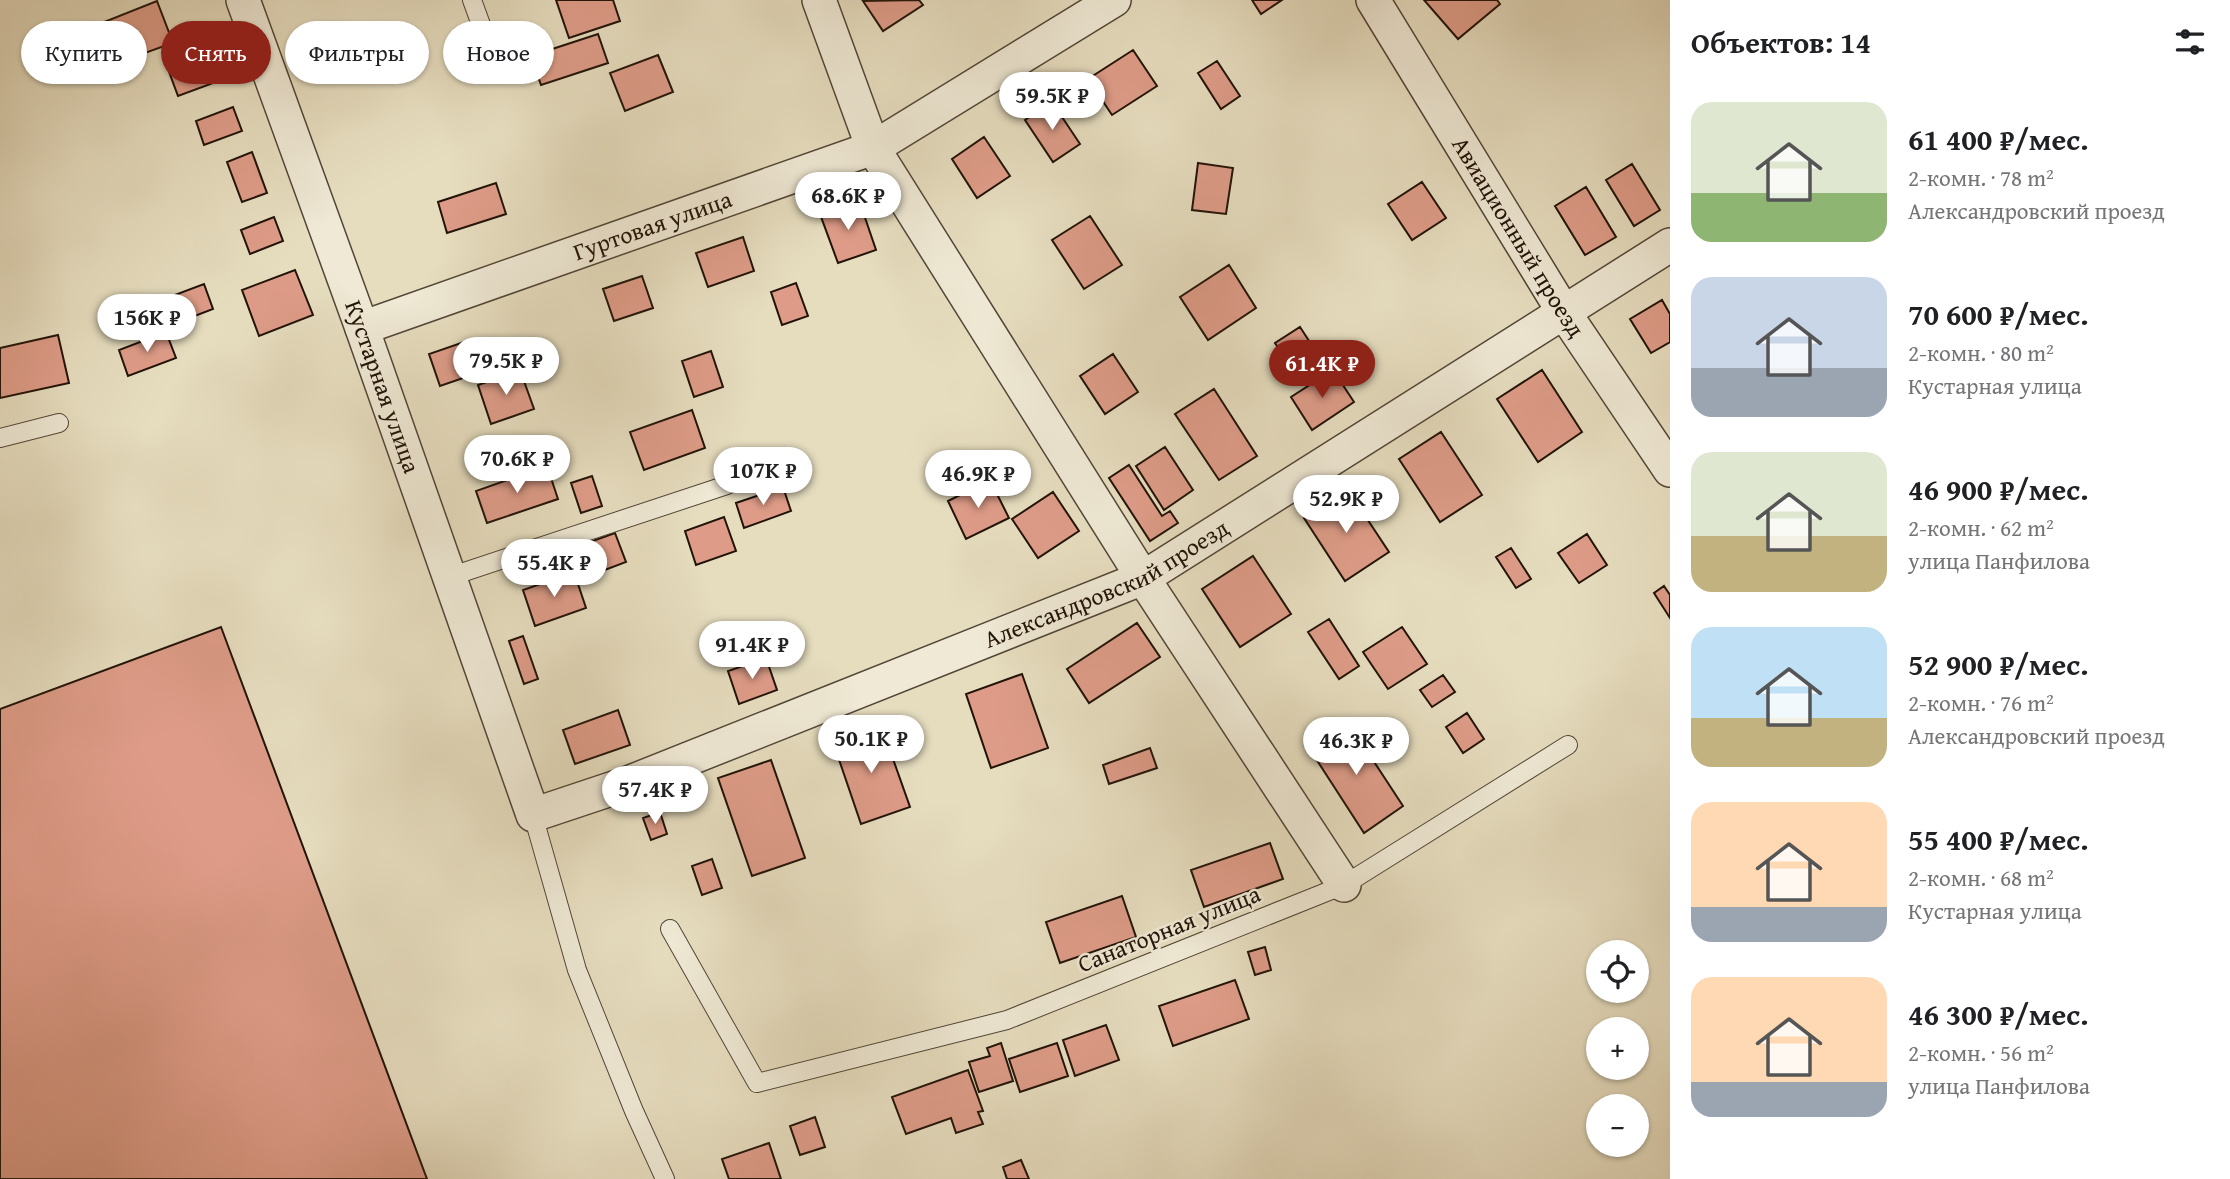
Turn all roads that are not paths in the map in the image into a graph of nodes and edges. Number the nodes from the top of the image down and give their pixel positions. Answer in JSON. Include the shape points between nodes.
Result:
{"nodes":[{"id":1,"x":243,"y":0,"type":"edge"},
{"id":2,"x":471,"y":0,"type":"edge"},
{"id":3,"x":819,"y":0,"type":"edge"},
{"id":4,"x":1114,"y":0,"type":"edge"},
{"id":5,"x":1373,"y":0,"type":"edge"},
{"id":6,"x":479,"y":21,"type":"edge"},
{"id":7,"x":873,"y":148,"type":"junction"},
{"id":8,"x":1670,"y":245,"type":"edge"},
{"id":9,"x":1563,"y":311,"type":"junction"},
{"id":10,"x":362,"y":328,"type":"junction"},
{"id":11,"x":59,"y":423,"type":"dead end"},
{"id":12,"x":0,"y":438,"type":"edge"},
{"id":13,"x":1670,"y":470,"type":"edge"},
{"id":14,"x":727,"y":485,"type":"dead end"},
{"id":15,"x":449,"y":577,"type":"junction"},
{"id":16,"x":1143,"y":578,"type":"junction"},
{"id":17,"x":1568,"y":745,"type":"dead end"},
{"id":18,"x":533,"y":815,"type":"junction"},
{"id":19,"x":1344,"y":886,"type":"junction"},
{"id":20,"x":670,"y":929,"type":"dead end"},
{"id":21,"x":665,"y":1179,"type":"edge"}],
"edges":[{"from":1,"to":10,"type":"street","name":"Кустарная улица"},
{"from":2,"to":6,"type":"lane"},
{"from":3,"to":7,"type":"street"},
{"from":4,"to":7,"type":"street","name":"Гуртовая улица"},
{"from":5,"to":9,"type":"street","name":"Авиационный проезд"},
{"from":7,"to":10,"type":"street","name":"Гуртовая улица"},
{"from":7,"to":16,"type":"street"},
{"from":8,"to":9,"type":"street","name":"Александровский проезд"},
{"from":9,"to":13,"type":"street","name":"Авиационный проезд"},
{"from":9,"to":16,"type":"street","name":"Александровский проезд"},
{"from":10,"to":15,"type":"street","name":"Кустарная улица"},
{"from":11,"to":12,"type":"lane"},
{"from":14,"to":15,"type":"lane"},
{"from":15,"to":18,"type":"street","name":"Кустарная улица"},
{"from":16,"to":18,"type":"street","name":"Александровский проезд","via":[[623,785]]},
{"from":16,"to":19,"type":"street"},
{"from":17,"to":19,"type":"lane","name":"Санаторная улица"},
{"from":18,"to":21,"type":"lane","via":[[577,970]]},
{"from":19,"to":20,"type":"lane","name":"Санаторная улица","via":[[1007,1020],[757,1083]]}]}
